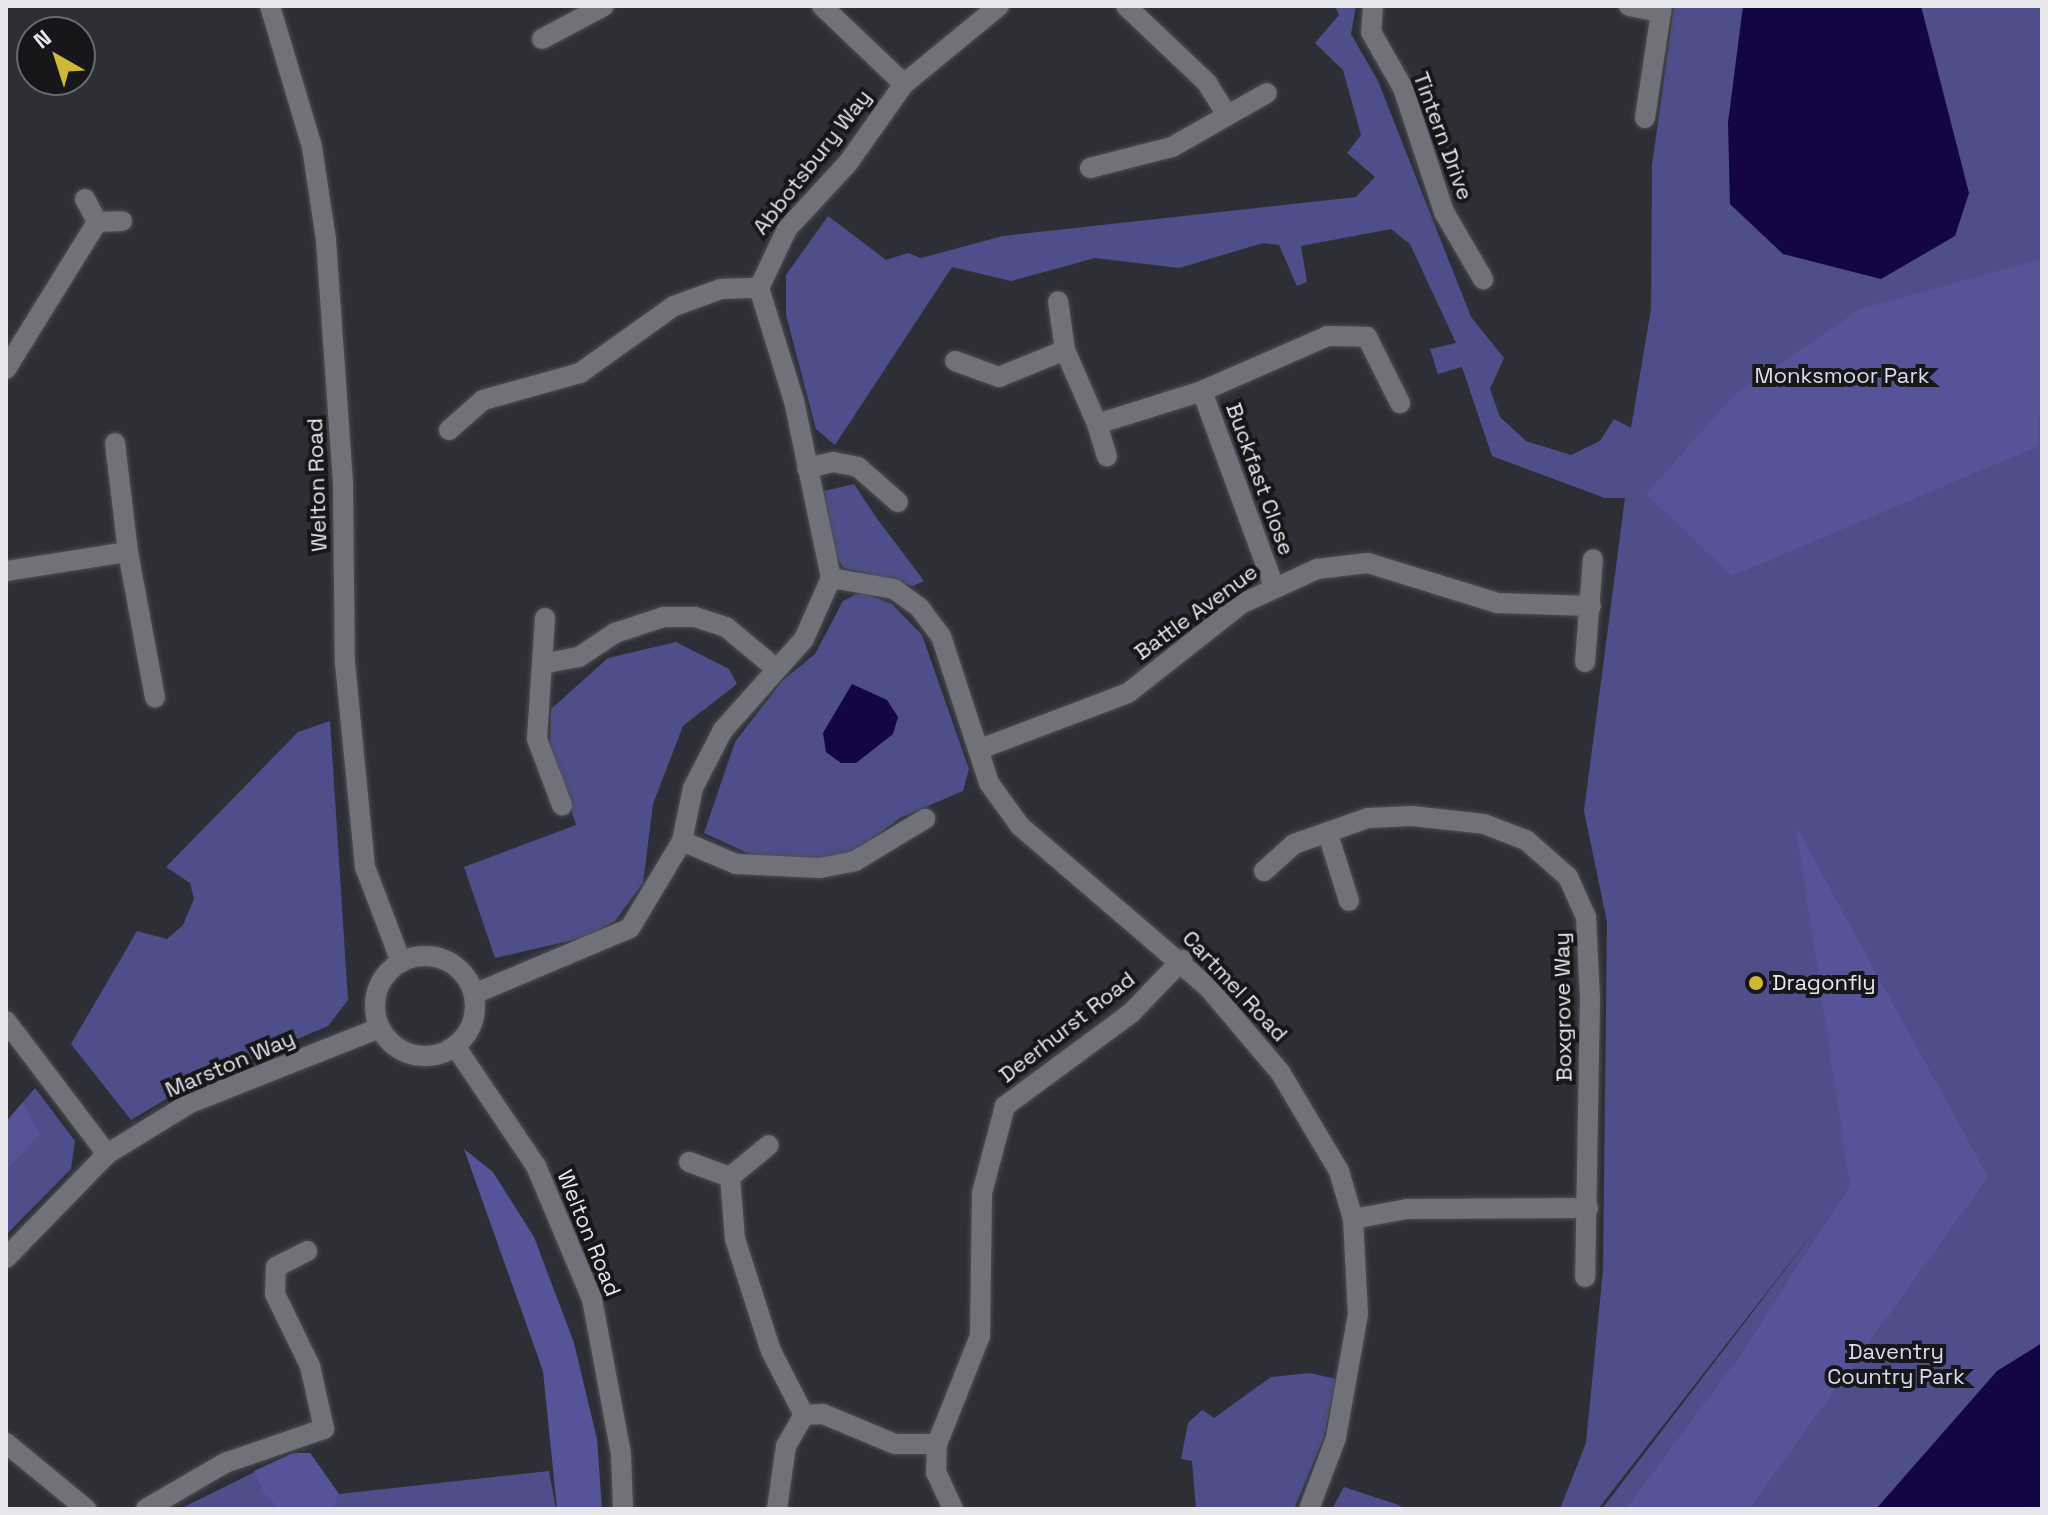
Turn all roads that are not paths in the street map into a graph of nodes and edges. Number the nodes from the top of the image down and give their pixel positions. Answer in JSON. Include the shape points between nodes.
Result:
{"nodes":[{"id":1,"x":270,"y":6,"type":"edge"},
{"id":2,"x":604,"y":6,"type":"edge"},
{"id":3,"x":822,"y":6,"type":"edge"},
{"id":4,"x":999,"y":6,"type":"edge"},
{"id":5,"x":1126,"y":6,"type":"edge"},
{"id":6,"x":1373,"y":6,"type":"edge"},
{"id":7,"x":1629,"y":6,"type":"edge"},
{"id":8,"x":1661,"y":9,"type":"edge"},
{"id":9,"x":542,"y":39,"type":"dead end"},
{"id":10,"x":904,"y":84,"type":"junction"},
{"id":11,"x":1267,"y":93,"type":"dead end"},
{"id":12,"x":1227,"y":115,"type":"junction"},
{"id":13,"x":1645,"y":118,"type":"dead end"},
{"id":14,"x":1090,"y":168,"type":"dead end"},
{"id":15,"x":85,"y":199,"type":"dead end"},
{"id":16,"x":122,"y":221,"type":"dead end"},
{"id":17,"x":97,"y":222,"type":"junction"},
{"id":18,"x":1483,"y":279,"type":"dead end"},
{"id":19,"x":759,"y":288,"type":"junction"},
{"id":20,"x":1058,"y":301,"type":"dead end"},
{"id":21,"x":1065,"y":350,"type":"junction"},
{"id":22,"x":955,"y":361,"type":"dead end"},
{"id":23,"x":6,"y":369,"type":"edge"},
{"id":24,"x":1202,"y":391,"type":"junction"},
{"id":25,"x":1400,"y":403,"type":"dead end"},
{"id":26,"x":1097,"y":424,"type":"junction"},
{"id":27,"x":449,"y":430,"type":"dead end"},
{"id":28,"x":115,"y":443,"type":"dead end"},
{"id":29,"x":1107,"y":456,"type":"dead end"},
{"id":30,"x":807,"y":468,"type":"junction"},
{"id":31,"x":898,"y":502,"type":"dead end"},
{"id":32,"x":128,"y":552,"type":"junction"},
{"id":33,"x":1593,"y":559,"type":"dead end"},
{"id":34,"x":6,"y":571,"type":"edge"},
{"id":35,"x":831,"y":578,"type":"junction"},
{"id":36,"x":1273,"y":584,"type":"junction"},
{"id":37,"x":1591,"y":606,"type":"junction"},
{"id":38,"x":545,"y":618,"type":"dead end"},
{"id":39,"x":1585,"y":662,"type":"dead end"},
{"id":40,"x":547,"y":663,"type":"junction"},
{"id":41,"x":774,"y":667,"type":"junction"},
{"id":42,"x":155,"y":698,"type":"dead end"},
{"id":43,"x":980,"y":749,"type":"junction"},
{"id":44,"x":562,"y":805,"type":"dead end"},
{"id":45,"x":925,"y":819,"type":"dead end"},
{"id":46,"x":1328,"y":834,"type":"junction"},
{"id":47,"x":682,"y":841,"type":"junction"},
{"id":48,"x":1264,"y":871,"type":"dead end"},
{"id":49,"x":1349,"y":901,"type":"dead end"},
{"id":50,"x":1182,"y":960,"type":"junction"},
{"id":51,"x":401,"y":962,"type":"junction"},
{"id":52,"x":474,"y":994,"type":"junction"},
{"id":53,"x":6,"y":1021,"type":"edge"},
{"id":54,"x":379,"y":1028,"type":"junction"},
{"id":55,"x":455,"y":1046,"type":"junction"},
{"id":56,"x":769,"y":1145,"type":"dead end"},
{"id":57,"x":107,"y":1154,"type":"junction"},
{"id":58,"x":689,"y":1162,"type":"dead end"},
{"id":59,"x":730,"y":1177,"type":"junction"},
{"id":60,"x":1588,"y":1208,"type":"junction"},
{"id":61,"x":1353,"y":1219,"type":"junction"},
{"id":62,"x":307,"y":1251,"type":"dead end"},
{"id":63,"x":6,"y":1258,"type":"edge"},
{"id":64,"x":1585,"y":1277,"type":"dead end"},
{"id":65,"x":804,"y":1415,"type":"junction"},
{"id":66,"x":6,"y":1443,"type":"edge"},
{"id":67,"x":937,"y":1444,"type":"junction"},
{"id":68,"x":86,"y":1509,"type":"edge"},
{"id":69,"x":146,"y":1509,"type":"edge"},
{"id":70,"x":623,"y":1509,"type":"edge"},
{"id":71,"x":777,"y":1509,"type":"edge"},
{"id":72,"x":953,"y":1509,"type":"edge"},
{"id":73,"x":1309,"y":1509,"type":"edge"}],
"edges":[{"from":1,"to":51,"type":"street","name":"Welton Road","via":[[312,147],[326,240],[343,486],[345,663],[365,867]]},
{"from":2,"to":9,"type":"street"},
{"from":3,"to":10,"type":"street"},
{"from":4,"to":10,"type":"street","name":"Abbotsbury Way"},
{"from":5,"to":12,"type":"street","via":[[1207,83]]},
{"from":6,"to":18,"type":"street","name":"Tintern Drive","via":[[1371,32],[1403,88],[1444,212]]},
{"from":7,"to":8,"type":"street"},
{"from":8,"to":13,"type":"street"},
{"from":10,"to":19,"type":"street","name":"Abbotsbury Way","via":[[848,163],[787,229]]},
{"from":11,"to":12,"type":"street"},
{"from":12,"to":14,"type":"street","via":[[1172,147]]},
{"from":15,"to":17,"type":"street"},
{"from":16,"to":17,"type":"street"},
{"from":17,"to":23,"type":"street"},
{"from":19,"to":27,"type":"street","via":[[721,289],[674,306],[580,373],[483,400]]},
{"from":19,"to":30,"type":"street"},
{"from":20,"to":21,"type":"street"},
{"from":21,"to":22,"type":"street","via":[[999,377]]},
{"from":21,"to":26,"type":"street"},
{"from":24,"to":25,"type":"street","name":"Buckfast Close","via":[[1328,336],[1367,337]]},
{"from":24,"to":26,"type":"street","name":"Buckfast Close"},
{"from":24,"to":36,"type":"street","name":"Buckfast Close"},
{"from":26,"to":29,"type":"street"},
{"from":28,"to":32,"type":"street"},
{"from":30,"to":31,"type":"street","via":[[833,462],[858,467]]},
{"from":30,"to":35,"type":"street"},
{"from":32,"to":34,"type":"street"},
{"from":32,"to":42,"type":"street"},
{"from":33,"to":37,"type":"street"},
{"from":35,"to":41,"type":"street","via":[[804,639]]},
{"from":35,"to":43,"type":"street","name":"Cartmel Road","via":[[894,589],[919,607],[941,636]]},
{"from":36,"to":37,"type":"street","name":"Battle Avenue","via":[[1317,569],[1368,563],[1497,603]]},
{"from":36,"to":43,"type":"street","name":"Battle Avenue","via":[[1128,693]]},
{"from":37,"to":39,"type":"street"},
{"from":38,"to":40,"type":"street"},
{"from":40,"to":41,"type":"street","via":[[579,657],[615,633],[663,617],[695,617],[726,627]]},
{"from":40,"to":44,"type":"street","via":[[537,739]]},
{"from":41,"to":47,"type":"street","via":[[723,730],[693,788]]},
{"from":43,"to":50,"type":"street","name":"Cartmel Road","via":[[989,783],[1020,826]]},
{"from":45,"to":47,"type":"street","via":[[855,861],[820,868],[736,864]]},
{"from":46,"to":48,"type":"street","name":"Boxgrove Way","via":[[1294,844]]},
{"from":46,"to":49,"type":"street"},
{"from":46,"to":60,"type":"street","name":"Boxgrove Way","via":[[1368,818],[1484,824],[1526,840],[1568,877],[1586,917]]},
{"from":47,"to":52,"type":"street","via":[[630,928]]},
{"from":50,"to":61,"type":"street","name":"Cartmel Road","via":[[1280,1072],[1339,1171]]},
{"from":50,"to":67,"type":"street","name":"Deerhurst Road","via":[[1131,1013],[1005,1106],[982,1193],[980,1336]]},
{"from":51,"to":52,"type":"street","via":[[445,960]]},
{"from":51,"to":54,"type":"street","via":[[377,991]]},
{"from":52,"to":55,"type":"street","via":[[472,1023]]},
{"from":53,"to":57,"type":"street"},
{"from":54,"to":55,"type":"street","via":[[389,1042],[421,1057]]},
{"from":54,"to":57,"type":"street","name":"Marston Way","via":[[190,1103]]},
{"from":55,"to":70,"type":"street","name":"Welton Road","via":[[536,1166],[592,1299],[621,1454]]},
{"from":56,"to":59,"type":"street"},
{"from":57,"to":63,"type":"street","name":"Marston Way"},
{"from":58,"to":59,"type":"street"},
{"from":59,"to":65,"type":"street","via":[[735,1239],[771,1351]]},
{"from":60,"to":61,"type":"street","via":[[1407,1209]]},
{"from":60,"to":64,"type":"street","name":"Boxgrove Way"},
{"from":61,"to":73,"type":"street","name":"Cartmel Road","via":[[1358,1314],[1352,1370]]},
{"from":62,"to":69,"type":"street","via":[[276,1267],[275,1294],[310,1366],[324,1429],[225,1463]]},
{"from":65,"to":67,"type":"street","via":[[823,1414],[895,1444]]},
{"from":65,"to":71,"type":"street","via":[[786,1446]]},
{"from":66,"to":68,"type":"street"},
{"from":67,"to":72,"type":"street","name":"Deerhurst Road","via":[[936,1472]]}]}
